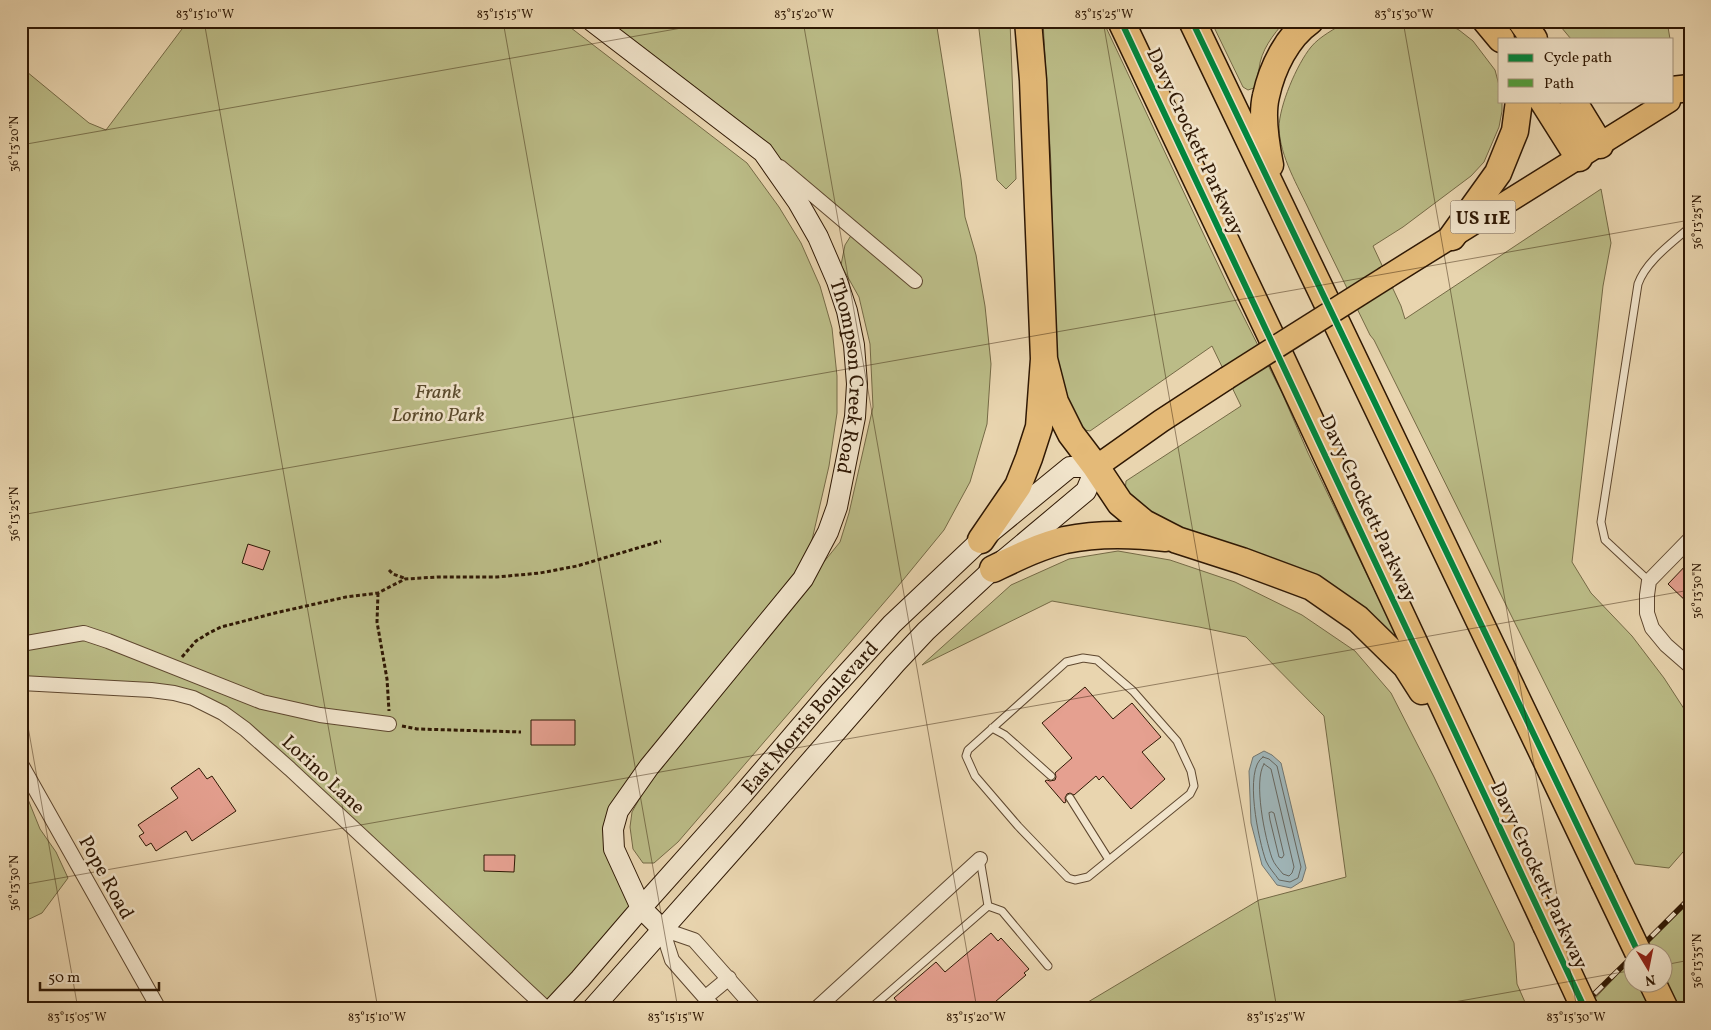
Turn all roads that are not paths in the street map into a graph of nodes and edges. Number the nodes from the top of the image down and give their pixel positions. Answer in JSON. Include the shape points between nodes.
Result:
{"nodes":[{"id":1,"x":592,"y":21,"type":"edge"},
{"id":2,"x":1028,"y":21,"type":"edge"},
{"id":3,"x":1121,"y":21,"type":"edge"},
{"id":4,"x":1192,"y":21,"type":"edge"},
{"id":5,"x":1310,"y":21,"type":"edge"},
{"id":6,"x":1486,"y":21,"type":"edge"},
{"id":7,"x":1521,"y":21,"type":"edge"},
{"id":8,"x":1500,"y":38,"type":"edge"},
{"id":9,"x":1533,"y":38,"type":"edge"},
{"id":10,"x":1690,"y":88,"type":"edge"},
{"id":11,"x":1674,"y":90,"type":"edge"},
{"id":12,"x":1674,"y":98,"type":"edge"},
{"id":13,"x":1518,"y":102,"type":"edge"},
{"id":14,"x":1544,"y":102,"type":"edge"},
{"id":15,"x":1573,"y":102,"type":"edge"},
{"id":16,"x":1667,"y":102,"type":"edge"},
{"id":17,"x":1589,"y":151,"type":"junction"},
{"id":18,"x":763,"y":152,"type":"junction"},
{"id":19,"x":1274,"y":193,"type":"junction"},
{"id":20,"x":1690,"y":227,"type":"edge"},
{"id":21,"x":1452,"y":237,"type":"junction"},
{"id":22,"x":915,"y":281,"type":"dead end"},
{"id":23,"x":1044,"y":358,"type":"junction"},
{"id":24,"x":1096,"y":467,"type":"junction"},
{"id":25,"x":1690,"y":539,"type":"edge"},
{"id":26,"x":982,"y":540,"type":"junction"},
{"id":27,"x":1176,"y":540,"type":"junction"},
{"id":28,"x":993,"y":570,"type":"junction"},
{"id":29,"x":1649,"y":581,"type":"junction"},
{"id":30,"x":21,"y":644,"type":"edge"},
{"id":31,"x":1690,"y":666,"type":"edge"},
{"id":32,"x":21,"y":683,"type":"edge"},
{"id":33,"x":389,"y":724,"type":"road end"},
{"id":34,"x":992,"y":728,"type":"junction"},
{"id":35,"x":21,"y":764,"type":"edge"},
{"id":36,"x":1051,"y":776,"type":"dead end"},
{"id":37,"x":1476,"y":776,"type":"junction"},
{"id":38,"x":1070,"y":798,"type":"dead end"},
{"id":39,"x":980,"y":859,"type":"joint"},
{"id":40,"x":1109,"y":860,"type":"junction"},
{"id":41,"x":988,"y":906,"type":"junction"},
{"id":42,"x":641,"y":908,"type":"junction"},
{"id":43,"x":662,"y":929,"type":"junction"},
{"id":44,"x":1633,"y":942,"type":"edge"},
{"id":45,"x":1048,"y":966,"type":"dead end"},
{"id":46,"x":728,"y":978,"type":"junction"},
{"id":47,"x":1657,"y":992,"type":"edge"},
{"id":48,"x":706,"y":997,"type":"junction"},
{"id":49,"x":159,"y":1009,"type":"edge"},
{"id":50,"x":294,"y":1009,"type":"edge"},
{"id":51,"x":303,"y":1009,"type":"edge"},
{"id":52,"x":547,"y":1009,"type":"edge"},
{"id":53,"x":552,"y":1009,"type":"edge"},
{"id":54,"x":592,"y":1009,"type":"edge"},
{"id":55,"x":715,"y":1009,"type":"edge"},
{"id":56,"x":755,"y":1009,"type":"edge"},
{"id":57,"x":816,"y":1009,"type":"edge"},
{"id":58,"x":870,"y":1009,"type":"edge"},
{"id":59,"x":1586,"y":1009,"type":"edge"},
{"id":60,"x":1665,"y":1009,"type":"edge"}],
"edges":[{"from":1,"to":18,"type":"main road","name":"Thompson Creek Road"},
{"from":2,"to":23,"type":"highway"},
{"from":3,"to":37,"type":"highway","name":"Davy Crockett Parkway"},
{"from":4,"to":19,"type":"highway"},
{"from":5,"to":19,"type":"highway","via":[[1300,28],[1278,59],[1266,97],[1265,137]]},
{"from":6,"to":8,"type":"highway"},
{"from":7,"to":9,"type":"highway"},
{"from":10,"to":11,"type":"highway"},
{"from":10,"to":12,"type":"main road"},
{"from":13,"to":21,"type":"highway","via":[[1515,131],[1498,173]]},
{"from":14,"to":17,"type":"highway"},
{"from":15,"to":17,"type":"highway"},
{"from":16,"to":17,"type":"main road","number":"US 11E"},
{"from":17,"to":21,"type":"main road","number":"US 11E"},
{"from":18,"to":22,"type":"street"},
{"from":18,"to":42,"type":"main road","name":"Thompson Creek Road","via":[[798,202],[837,281],[854,345],[855,417],[837,507],[804,579],[649,768],[618,811],[612,829],[614,849]]},
{"from":19,"to":44,"type":"highway","bridge":true},
{"from":20,"to":29,"type":"lane","via":[[1657,257],[1638,284],[1601,522],[1605,540]]},
{"from":21,"to":24,"type":"main road","number":"US 11E","bridge":true,"via":[[1160,421]]},
{"from":23,"to":24,"type":"highway","via":[[1055,402],[1071,434]]},
{"from":23,"to":26,"type":"highway","via":[[1039,426],[1034,443],[1018,486]]},
{"from":24,"to":26,"type":"main road","name":"East Morris Boulevard","via":[[1070,467]]},
{"from":24,"to":27,"type":"highway","via":[[1120,503],[1144,523]]},
{"from":24,"to":28,"type":"main road","name":"East Morris Boulevard","via":[[1086,491]]},
{"from":25,"to":29,"type":"street"},
{"from":26,"to":42,"type":"main road","name":"East Morris Boulevard","via":[[892,624]]},
{"from":27,"to":28,"type":"highway","via":[[1138,535],[1098,535],[1064,540]]},
{"from":27,"to":37,"type":"highway","via":[[1312,587],[1358,619],[1406,666]]},
{"from":28,"to":43,"type":"main road","name":"East Morris Boulevard","via":[[894,664]]},
{"from":29,"to":31,"type":"street","via":[[1647,612],[1652,628]]},
{"from":30,"to":33,"type":"street","via":[[84,633],[262,702],[320,715]]},
{"from":32,"to":52,"type":"street","name":"Lorino Lane","via":[[174,693],[193,698],[223,713],[282,762]]},
{"from":34,"to":36,"type":"lane","via":[[1005,735]]},
{"from":34,"to":40,"type":"lane","via":[[968,750],[966,756],[975,776],[1018,826],[1068,878],[1088,877]]},
{"from":34,"to":40,"type":"lane","via":[[1066,662],[1083,658],[1097,660],[1133,691],[1177,741],[1194,786],[1190,794]]},
{"from":35,"to":49,"type":"street","name":"Pope Road"},
{"from":37,"to":59,"type":"highway","name":"Davy Crockett Parkway","bridge":true},
{"from":38,"to":40,"type":"lane"},
{"from":39,"to":41,"type":"lane"},
{"from":39,"to":57,"type":"street"},
{"from":41,"to":45,"type":"lane","via":[[1002,911]]},
{"from":41,"to":58,"type":"lane"},
{"from":42,"to":43,"type":"main road"},
{"from":42,"to":53,"type":"main road","name":"East Morris Boulevard"},
{"from":43,"to":46,"type":"street","via":[[694,940]]},
{"from":43,"to":48,"type":"street","via":[[672,960]]},
{"from":43,"to":54,"type":"main road","name":"East Morris Boulevard"},
{"from":46,"to":48,"type":"street"},
{"from":46,"to":56,"type":"street"},
{"from":47,"to":60,"type":"highway"},
{"from":48,"to":55,"type":"street"},
{"from":50,"to":51,"type":"lane"}]}
